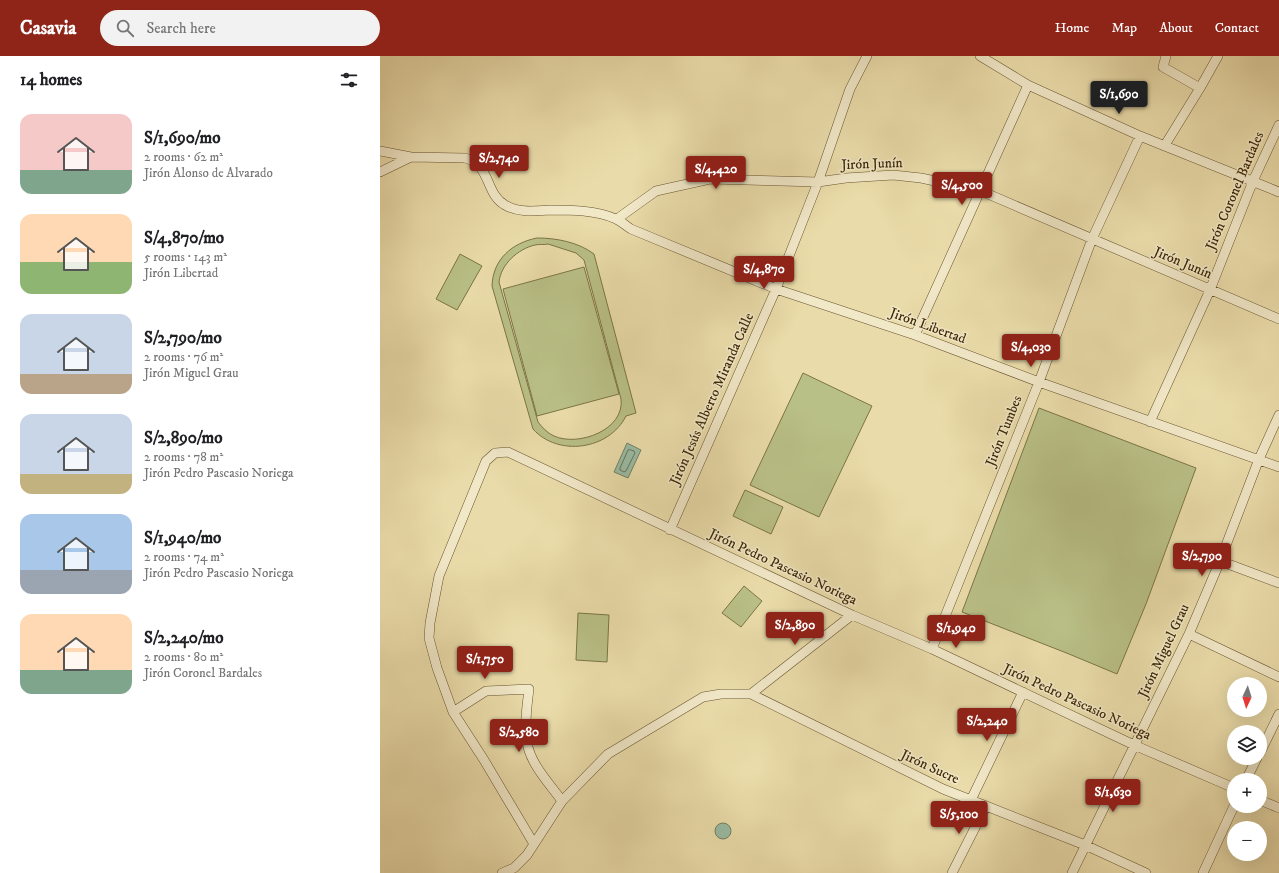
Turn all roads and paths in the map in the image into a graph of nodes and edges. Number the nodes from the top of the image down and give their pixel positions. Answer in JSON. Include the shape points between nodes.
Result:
{"nodes":[{"id":1,"x":867,"y":56,"type":"edge"},
{"id":2,"x":980,"y":56,"type":"edge"},
{"id":3,"x":1166,"y":56,"type":"edge"},
{"id":4,"x":1218,"y":56,"type":"edge"},
{"id":5,"x":1028,"y":85,"type":"junction"},
{"id":6,"x":1200,"y":88,"type":"junction"},
{"id":7,"x":1279,"y":125,"type":"edge"},
{"id":8,"x":1140,"y":136,"type":"junction"},
{"id":9,"x":1164,"y":145,"type":"junction"},
{"id":10,"x":380,"y":151,"type":"edge"},
{"id":11,"x":411,"y":157,"type":"junction"},
{"id":12,"x":380,"y":172,"type":"edge"},
{"id":13,"x":1253,"y":181,"type":"junction"},
{"id":14,"x":818,"y":182,"type":"junction"},
{"id":15,"x":981,"y":190,"type":"junction"},
{"id":16,"x":1279,"y":192,"type":"edge"},
{"id":17,"x":617,"y":219,"type":"junction"},
{"id":18,"x":1092,"y":239,"type":"junction"},
{"id":19,"x":776,"y":289,"type":"junction"},
{"id":20,"x":1210,"y":290,"type":"junction"},
{"id":21,"x":1279,"y":319,"type":"edge"},
{"id":22,"x":915,"y":335,"type":"junction"},
{"id":23,"x":1039,"y":382,"type":"junction"},
{"id":24,"x":1279,"y":415,"type":"edge"},
{"id":25,"x":1150,"y":422,"type":"junction"},
{"id":26,"x":1259,"y":459,"type":"junction"},
{"id":27,"x":1279,"y":467,"type":"edge"},
{"id":28,"x":670,"y":530,"type":"junction"},
{"id":29,"x":1220,"y":561,"type":"junction"},
{"id":30,"x":1279,"y":583,"type":"edge"},
{"id":31,"x":852,"y":615,"type":"junction"},
{"id":32,"x":1189,"y":634,"type":"junction"},
{"id":33,"x":932,"y":649,"type":"junction"},
{"id":34,"x":1279,"y":677,"type":"edge"},
{"id":35,"x":1023,"y":692,"type":"junction"},
{"id":36,"x":751,"y":694,"type":"junction"},
{"id":37,"x":453,"y":712,"type":"junction"},
{"id":38,"x":1279,"y":714,"type":"edge"},
{"id":39,"x":1267,"y":738,"type":"edge"},
{"id":40,"x":1134,"y":745,"type":"junction"},
{"id":41,"x":1227,"y":785,"type":"edge"},
{"id":42,"x":971,"y":800,"type":"junction"},
{"id":43,"x":562,"y":801,"type":"junction"},
{"id":44,"x":1267,"y":803,"type":"edge"},
{"id":45,"x":986,"y":806,"type":"junction"},
{"id":46,"x":1279,"y":808,"type":"edge"},
{"id":47,"x":1231,"y":813,"type":"edge"},
{"id":48,"x":534,"y":844,"type":"junction"},
{"id":49,"x":1085,"y":846,"type":"junction"},
{"id":50,"x":502,"y":873,"type":"edge"},
{"id":51,"x":952,"y":873,"type":"edge"},
{"id":52,"x":1072,"y":873,"type":"edge"},
{"id":53,"x":1146,"y":873,"type":"edge"},
{"id":54,"x":1203,"y":873,"type":"edge"}],
"edges":[{"from":1,"to":14,"type":"street","name":"Jirón Jesús Alberto Miranda Calle","via":[[850,89]]},
{"from":2,"to":5,"type":"street"},
{"from":3,"to":6,"type":"street","via":[[1163,67]]},
{"from":4,"to":6,"type":"street"},
{"from":5,"to":8,"type":"street"},
{"from":5,"to":15,"type":"street"},
{"from":6,"to":9,"type":"street"},
{"from":7,"to":13,"type":"street","name":"Jirón Coronel Bardales"},
{"from":8,"to":9,"type":"street"},
{"from":8,"to":18,"type":"street","name":"Jirón Tumbes"},
{"from":9,"to":13,"type":"street"},
{"from":10,"to":11,"type":"street"},
{"from":11,"to":12,"type":"street"},
{"from":11,"to":17,"type":"street","name":"Jirón Libertad","via":[[473,160],[479,165],[500,201],[513,208],[526,211],[600,213]]},
{"from":13,"to":16,"type":"street"},
{"from":13,"to":20,"type":"street","name":"Jirón Coronel Bardales"},
{"from":14,"to":15,"type":"street","name":"Jirón Junín","via":[[893,176],[921,178]]},
{"from":14,"to":17,"type":"street","name":"Jirón Junín","via":[[710,179],[656,191]]},
{"from":14,"to":19,"type":"street","name":"Jirón Jesús Alberto Miranda Calle"},
{"from":15,"to":18,"type":"street","name":"Jirón Junín"},
{"from":15,"to":22,"type":"street"},
{"from":17,"to":19,"type":"street","name":"Jirón Libertad","via":[[631,229]]},
{"from":18,"to":20,"type":"street","name":"Jirón Junín"},
{"from":18,"to":23,"type":"street","name":"Jirón Tumbes"},
{"from":19,"to":22,"type":"street","name":"Jirón Libertad"},
{"from":19,"to":28,"type":"street","name":"Jirón Jesús Alberto Miranda Calle"},
{"from":20,"to":21,"type":"street","name":"Jirón Junín"},
{"from":20,"to":25,"type":"street","name":"Jirón Coronel Bardales"},
{"from":22,"to":23,"type":"street","name":"Jirón Libertad"},
{"from":23,"to":25,"type":"street","name":"Jirón Libertad"},
{"from":23,"to":33,"type":"street","name":"Jirón Tumbes"},
{"from":24,"to":26,"type":"street","name":"Jirón Miguel Grau"},
{"from":25,"to":26,"type":"street","name":"Jirón Libertad"},
{"from":26,"to":27,"type":"street","name":"Jirón Libertad"},
{"from":26,"to":29,"type":"street","name":"Jirón Miguel Grau"},
{"from":28,"to":31,"type":"street","name":"Jirón Pedro Pascasio Noriega"},
{"from":28,"to":37,"type":"street","name":"Jirón Pedro Pascasio Noriega","via":[[508,452],[495,453],[486,460],[439,576],[430,623],[429,638]]},
{"from":29,"to":30,"type":"street"},
{"from":29,"to":32,"type":"street","name":"Jirón Miguel Grau"},
{"from":31,"to":33,"type":"street","name":"Jirón Pedro Pascasio Noriega"},
{"from":31,"to":36,"type":"street"},
{"from":32,"to":34,"type":"street"},
{"from":32,"to":40,"type":"street","name":"Jirón Miguel Grau"},
{"from":33,"to":35,"type":"street","name":"Jirón Pedro Pascasio Noriega"},
{"from":35,"to":40,"type":"street","name":"Jirón Pedro Pascasio Noriega"},
{"from":35,"to":42,"type":"street"},
{"from":36,"to":42,"type":"street","name":"Jirón Sucre","via":[[943,789]]},
{"from":36,"to":43,"type":"street","via":[[703,697],[608,754]]},
{"from":37,"to":43,"type":"street","via":[[486,691],[528,689],[527,743],[534,761]]},
{"from":37,"to":48,"type":"street","name":"Jirón Pedro Pascasio Noriega"},
{"from":38,"to":39,"type":"street"},
{"from":40,"to":41,"type":"street","name":"Jirón Pedro Pascasio Noriega"},
{"from":40,"to":49,"type":"street","name":"Jirón Miguel Grau"},
{"from":42,"to":45,"type":"street","name":"Jirón Sucre"},
{"from":43,"to":48,"type":"street"},
{"from":44,"to":46,"type":"street"},
{"from":45,"to":49,"type":"street","name":"Jirón Sucre"},
{"from":45,"to":51,"type":"street"},
{"from":47,"to":54,"type":"street"},
{"from":48,"to":50,"type":"street","via":[[514,868]]},
{"from":49,"to":52,"type":"street","name":"Jirón Miguel Grau"},
{"from":49,"to":53,"type":"street","name":"Jirón Sucre"}]}
